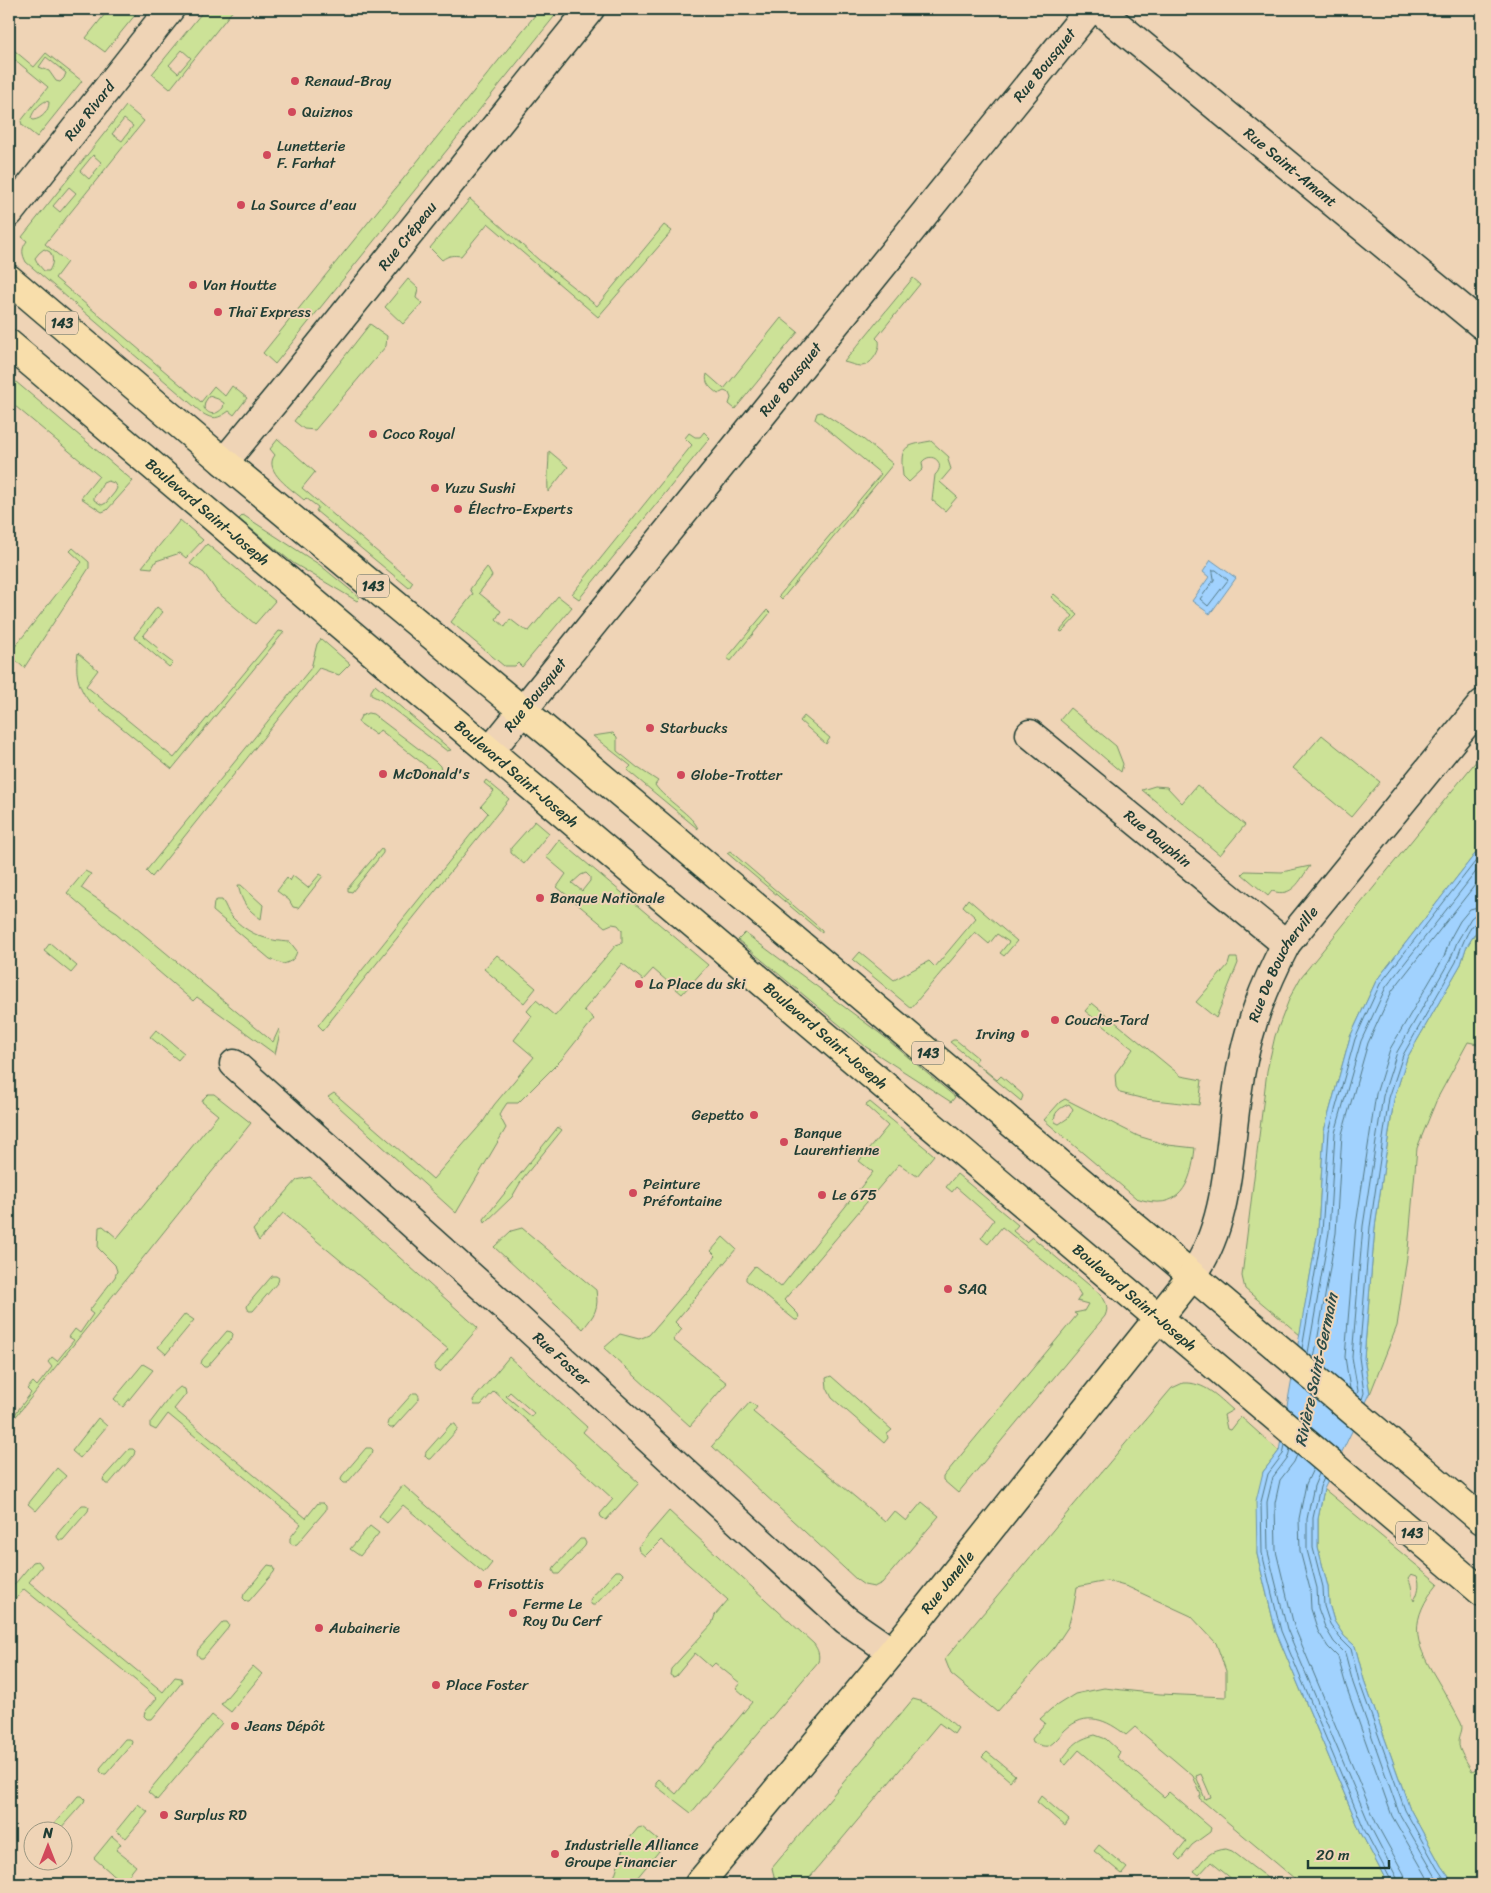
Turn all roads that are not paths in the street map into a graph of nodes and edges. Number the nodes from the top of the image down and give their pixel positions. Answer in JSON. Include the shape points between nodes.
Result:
{"nodes":[{"id":1,"x":170,"y":9,"type":"edge"},
{"id":2,"x":590,"y":9,"type":"edge"},
{"id":3,"x":1090,"y":9,"type":"edge"},
{"id":4,"x":1098,"y":9,"type":"edge"},
{"id":5,"x":9,"y":213,"type":"edge"},
{"id":6,"x":9,"y":279,"type":"edge"},
{"id":7,"x":1482,"y":325,"type":"edge"},
{"id":8,"x":9,"y":344,"type":"edge"},
{"id":9,"x":224,"y":462,"type":"junction"},
{"id":10,"x":1482,"y":704,"type":"edge"},
{"id":11,"x":522,"y":711,"type":"junction"},
{"id":12,"x":1030,"y":734,"type":"dead end"},
{"id":13,"x":490,"y":750,"type":"junction"},
{"id":14,"x":1286,"y":944,"type":"junction"},
{"id":15,"x":234,"y":1064,"type":"dead end"},
{"id":16,"x":1192,"y":1276,"type":"junction"},
{"id":17,"x":1160,"y":1318,"type":"junction"},
{"id":18,"x":1482,"y":1520,"type":"edge"},
{"id":19,"x":1478,"y":1581,"type":"edge"},
{"id":20,"x":892,"y":1652,"type":"junction"},
{"id":21,"x":699,"y":1884,"type":"edge"}],
"edges":[{"from":1,"to":5,"type":"street","name":"Rue Rivard"},
{"from":2,"to":9,"type":"street","name":"Rue Crépeau"},
{"from":3,"to":11,"type":"street","name":"Rue Bousquet"},
{"from":4,"to":7,"type":"street","name":"Rue Saint-Amant"},
{"from":6,"to":9,"type":"main road","number":"143"},
{"from":8,"to":13,"type":"main road","name":"Boulevard Saint-Joseph","number":"143"},
{"from":9,"to":11,"type":"main road","number":"143"},
{"from":10,"to":14,"type":"street","name":"Rue De Boucherville"},
{"from":11,"to":13,"type":"street","name":"Rue Bousquet"},
{"from":11,"to":16,"type":"main road","number":"143"},
{"from":12,"to":14,"type":"street","name":"Rue Dauphin"},
{"from":13,"to":17,"type":"main road","name":"Boulevard Saint-Joseph","number":"143"},
{"from":14,"to":16,"type":"street","name":"Rue De Boucherville","via":[[1252,1022],[1240,1072],[1222,1200],[1207,1252]]},
{"from":15,"to":20,"type":"street","name":"Rue Foster","via":[[846,1620]]},
{"from":16,"to":17,"type":"main road","name":"Rue Janelle"},
{"from":16,"to":18,"type":"main road","number":"143"},
{"from":17,"to":19,"type":"main road","name":"Boulevard Saint-Joseph","number":"143","via":[[1352,1483]]},
{"from":17,"to":20,"type":"main road","name":"Rue Janelle"},
{"from":20,"to":21,"type":"main road","name":"Rue Janelle"}]}
